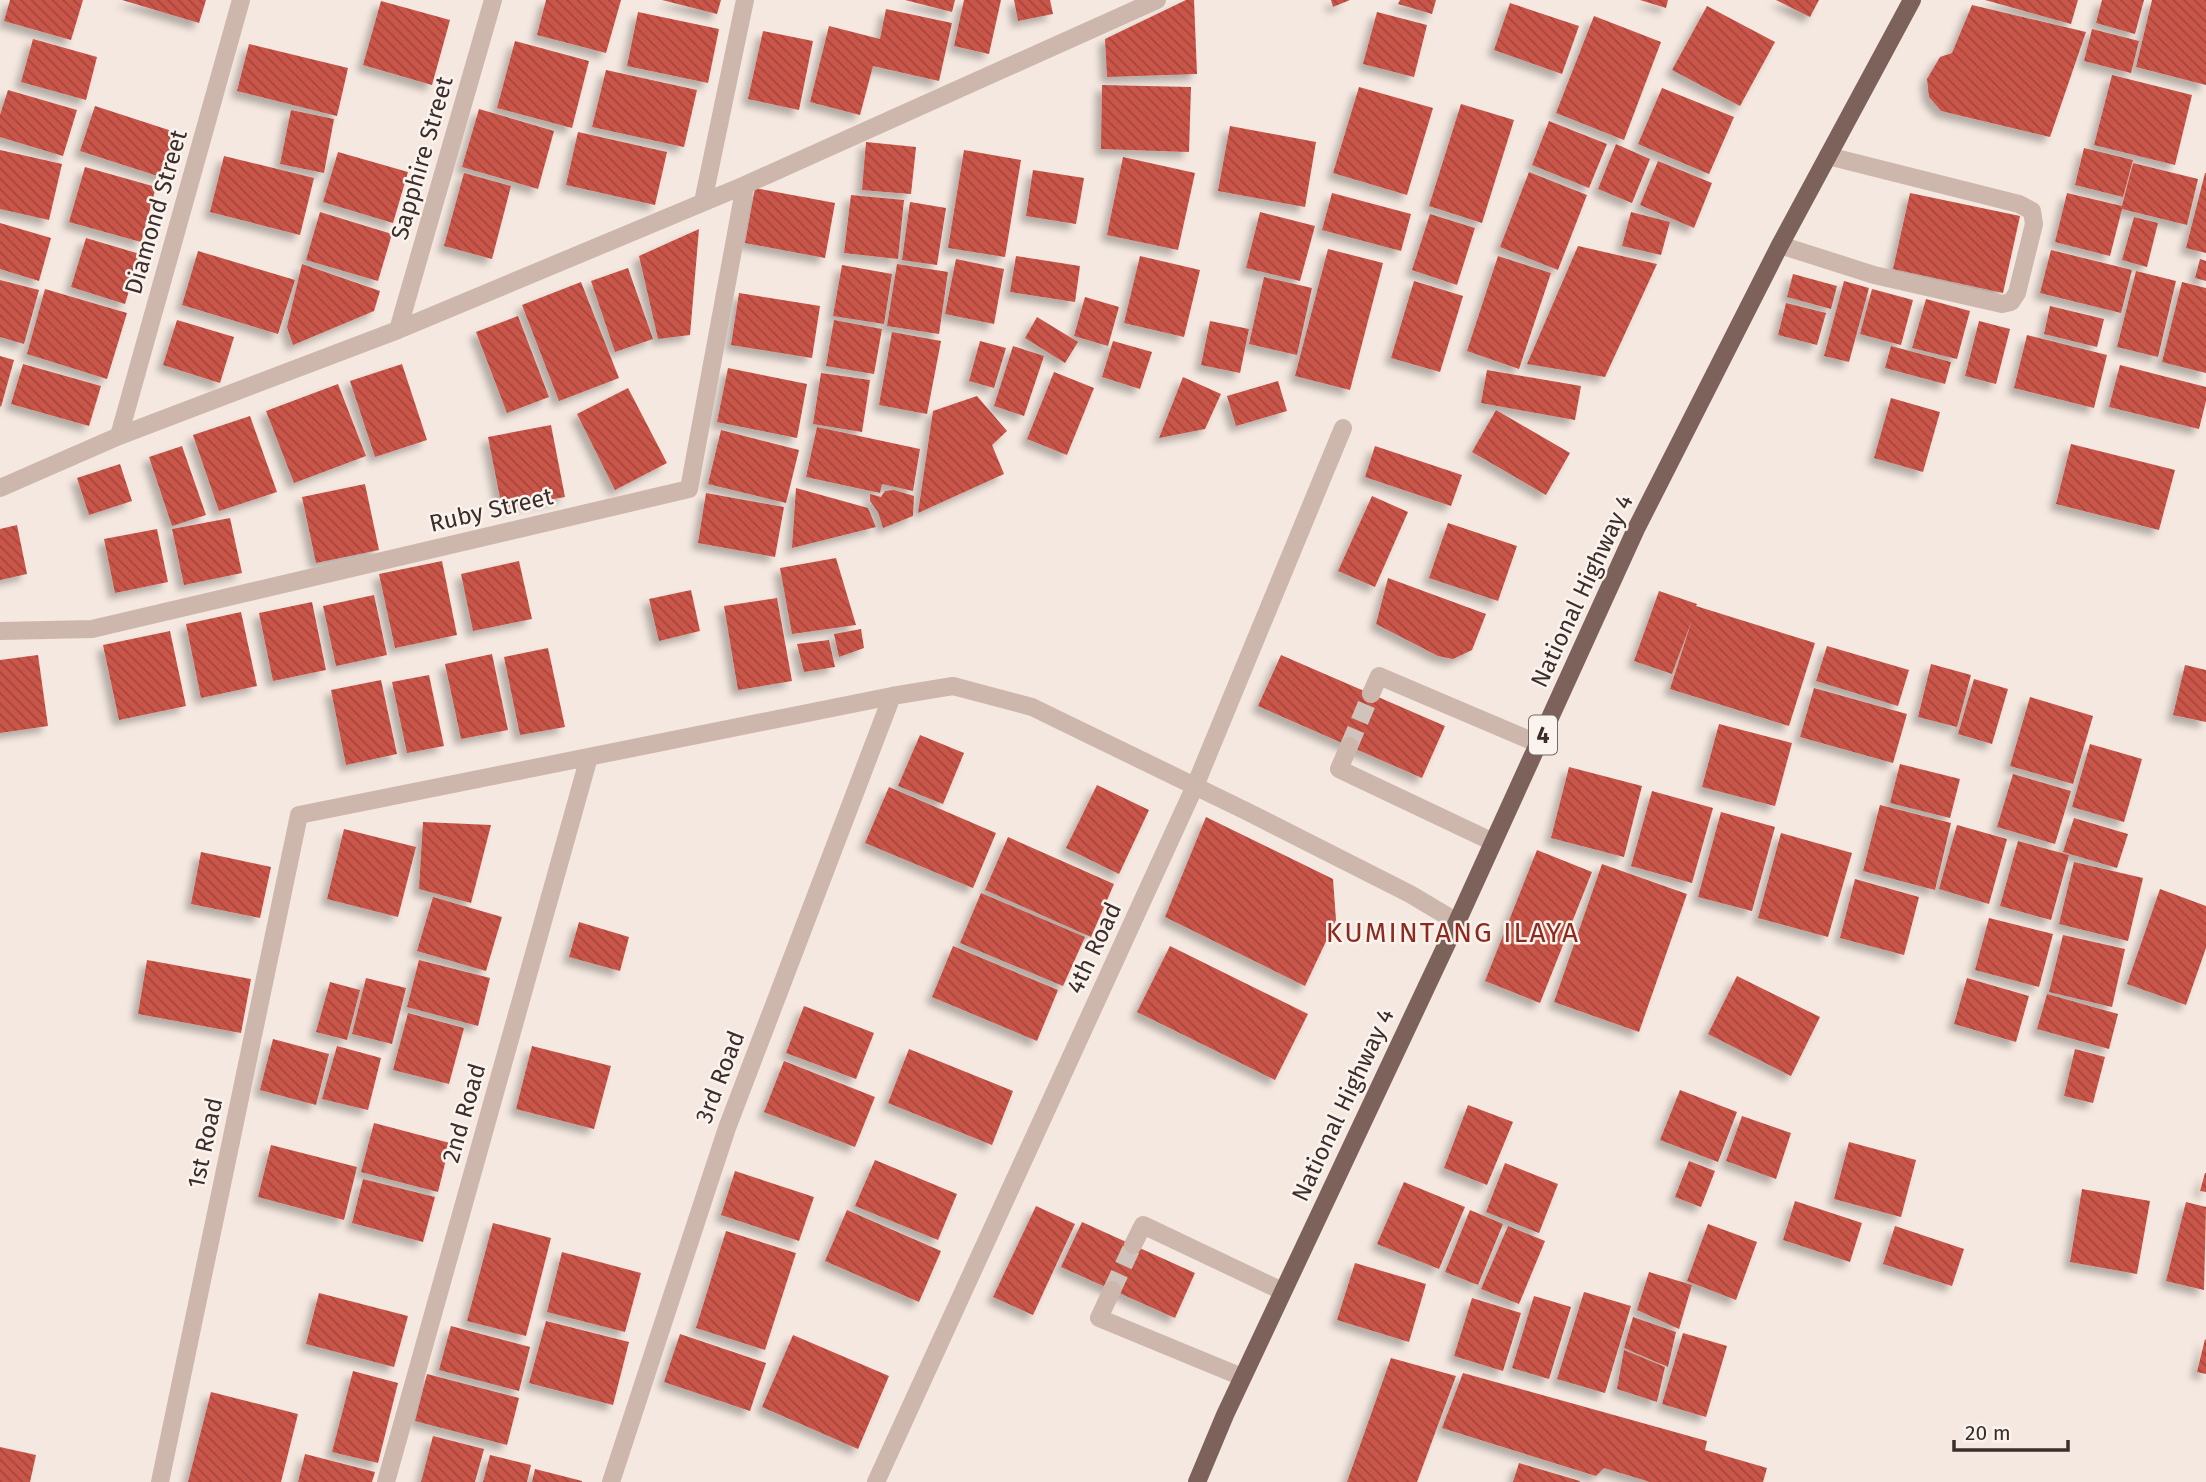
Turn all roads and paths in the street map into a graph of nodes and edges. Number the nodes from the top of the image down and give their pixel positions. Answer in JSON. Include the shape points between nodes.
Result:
{"nodes":[{"id":1,"x":240,"y":0,"type":"edge"},
{"id":2,"x":493,"y":0,"type":"edge"},
{"id":3,"x":745,"y":0,"type":"edge"},
{"id":4,"x":1157,"y":0,"type":"edge"},
{"id":5,"x":1912,"y":0,"type":"edge"},
{"id":6,"x":1828,"y":156,"type":"junction"},
{"id":7,"x":745,"y":185,"type":"junction"},
{"id":8,"x":703,"y":202,"type":"junction"},
{"id":9,"x":1780,"y":245,"type":"junction"},
{"id":10,"x":398,"y":330,"type":"junction"},
{"id":11,"x":1343,"y":428,"type":"dead end"},
{"id":12,"x":119,"y":436,"type":"junction"},
{"id":13,"x":0,"y":488,"type":"edge"},
{"id":14,"x":0,"y":631,"type":"edge"},
{"id":15,"x":1371,"y":694,"type":"tunnel mouth"},
{"id":16,"x":892,"y":696,"type":"junction"},
{"id":17,"x":1539,"y":744,"type":"junction"},
{"id":18,"x":1349,"y":746,"type":"tunnel mouth"},
{"id":19,"x":589,"y":757,"type":"junction"},
{"id":20,"x":1195,"y":786,"type":"junction"},
{"id":21,"x":1493,"y":842,"type":"junction"},
{"id":22,"x":1457,"y":922,"type":"junction"},
{"id":23,"x":1133,"y":1245,"type":"tunnel mouth"},
{"id":24,"x":1112,"y":1290,"type":"tunnel mouth"},
{"id":25,"x":1282,"y":1291,"type":"junction"},
{"id":26,"x":1242,"y":1377,"type":"junction"},
{"id":27,"x":160,"y":1482,"type":"edge"},
{"id":28,"x":386,"y":1482,"type":"edge"},
{"id":29,"x":611,"y":1482,"type":"edge"},
{"id":30,"x":876,"y":1482,"type":"edge"},
{"id":31,"x":1197,"y":1482,"type":"edge"}],
"edges":[{"from":1,"to":12,"type":"street","name":"Diamond Street"},
{"from":2,"to":10,"type":"street","name":"Sapphire Street"},
{"from":3,"to":8,"type":"street"},
{"from":4,"to":7,"type":"street"},
{"from":5,"to":6,"type":"main road","name":"National Highway 4","number":"4"},
{"from":6,"to":9,"type":"main road","name":"National Highway 4","number":"4"},
{"from":6,"to":9,"type":"street","via":[[2032,211],[2034,224],[2017,293],[2011,302],[2002,304],[1874,275]]},
{"from":7,"to":8,"type":"street"},
{"from":7,"to":14,"type":"street","name":"Ruby Street","via":[[689,489],[92,629]]},
{"from":8,"to":10,"type":"street"},
{"from":9,"to":17,"type":"main road","name":"National Highway 4","number":"4","via":[[1636,529]]},
{"from":10,"to":12,"type":"street"},
{"from":11,"to":20,"type":"street","name":"4th Road"},
{"from":12,"to":13,"type":"street"},
{"from":15,"to":17,"type":"street","via":[[1379,676]]},
{"from":16,"to":19,"type":"street"},
{"from":16,"to":20,"type":"street","via":[[953,686],[1032,706]]},
{"from":16,"to":29,"type":"street","name":"3rd Road","via":[[727,1128]]},
{"from":17,"to":21,"type":"main road","name":"National Highway 4","number":"4"},
{"from":18,"to":21,"type":"street","via":[[1339,769]]},
{"from":19,"to":27,"type":"street","name":"1st Road","via":[[299,815]]},
{"from":19,"to":28,"type":"street","name":"2nd Road"},
{"from":20,"to":22,"type":"street"},
{"from":20,"to":30,"type":"street","name":"4th Road"},
{"from":21,"to":22,"type":"main road","name":"National Highway 4","number":"4"},
{"from":22,"to":25,"type":"main road","name":"National Highway 4","number":"4"},
{"from":23,"to":25,"type":"street","via":[[1143,1225]]},
{"from":24,"to":26,"type":"street","via":[[1099,1318]]},
{"from":25,"to":26,"type":"main road","name":"National Highway 4","number":"4"},
{"from":26,"to":31,"type":"main road","name":"National Highway 4","number":"4"}]}
